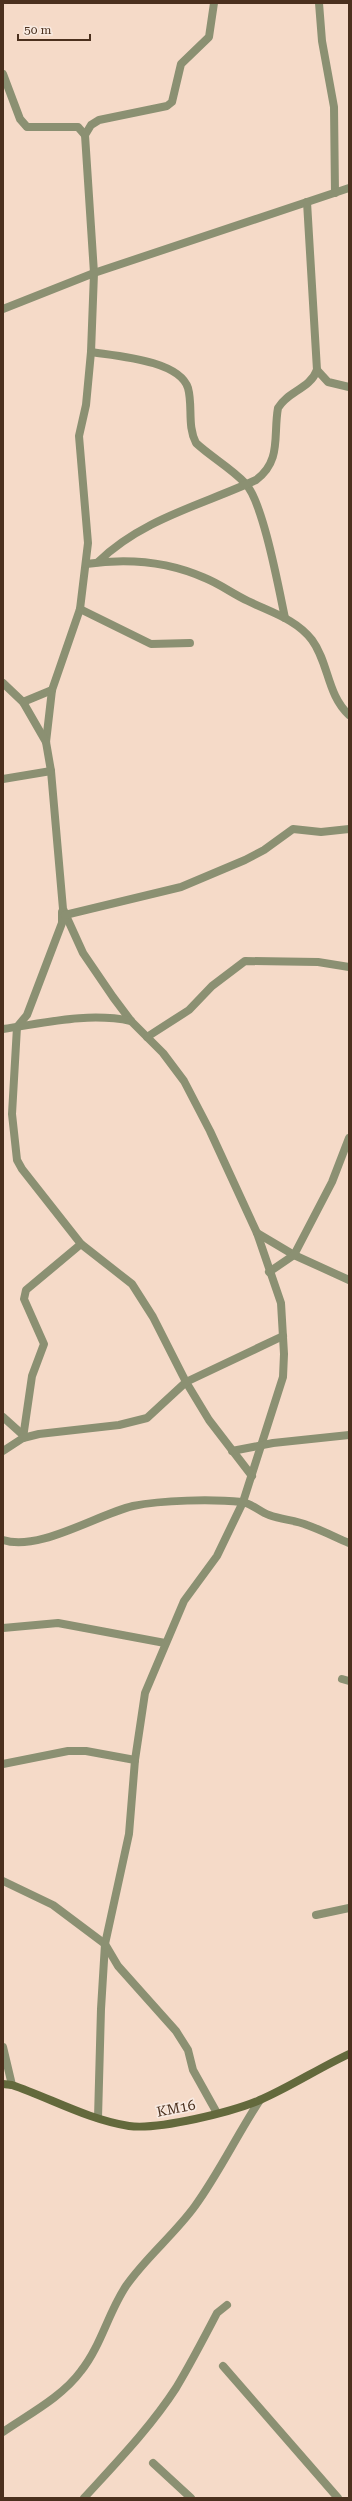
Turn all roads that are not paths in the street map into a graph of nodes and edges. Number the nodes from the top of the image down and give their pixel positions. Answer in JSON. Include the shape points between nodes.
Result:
{"nodes":[{"id":1,"x":214,"y":3,"type":"edge"},
{"id":2,"x":319,"y":3,"type":"edge"},
{"id":3,"x":3,"y":74,"type":"edge"},
{"id":4,"x":85,"y":135,"type":"junction"},
{"id":5,"x":349,"y":188,"type":"edge"},
{"id":6,"x":335,"y":193,"type":"junction"},
{"id":7,"x":307,"y":202,"type":"junction"},
{"id":8,"x":94,"y":273,"type":"junction"},
{"id":9,"x":3,"y":309,"type":"edge"},
{"id":10,"x":91,"y":352,"type":"junction"},
{"id":11,"x":317,"y":370,"type":"junction"},
{"id":12,"x":349,"y":387,"type":"edge"},
{"id":13,"x":246,"y":484,"type":"junction"},
{"id":14,"x":98,"y":562,"type":"junction"},
{"id":15,"x":86,"y":564,"type":"junction"},
{"id":16,"x":80,"y":609,"type":"junction"},
{"id":17,"x":285,"y":618,"type":"junction"},
{"id":18,"x":190,"y":643,"type":"dead end"},
{"id":19,"x":3,"y":683,"type":"edge"},
{"id":20,"x":52,"y":690,"type":"junction"},
{"id":21,"x":23,"y":702,"type":"junction"},
{"id":22,"x":349,"y":716,"type":"edge"},
{"id":23,"x":46,"y":742,"type":"junction"},
{"id":24,"x":51,"y":771,"type":"junction"},
{"id":25,"x":3,"y":779,"type":"edge"},
{"id":26,"x":349,"y":829,"type":"edge"},
{"id":27,"x":64,"y":912,"type":"junction"},
{"id":28,"x":349,"y":967,"type":"edge"},
{"id":29,"x":131,"y":1021,"type":"junction"},
{"id":30,"x":17,"y":1027,"type":"junction"},
{"id":31,"x":3,"y":1029,"type":"edge"},
{"id":32,"x":147,"y":1037,"type":"junction"},
{"id":33,"x":349,"y":1138,"type":"edge"},
{"id":34,"x":257,"y":1233,"type":"junction"},
{"id":35,"x":81,"y":1244,"type":"junction"},
{"id":36,"x":294,"y":1255,"type":"junction"},
{"id":37,"x":269,"y":1272,"type":"junction"},
{"id":38,"x":349,"y":1280,"type":"edge"},
{"id":39,"x":283,"y":1336,"type":"junction"},
{"id":40,"x":186,"y":1382,"type":"junction"},
{"id":41,"x":3,"y":1417,"type":"edge"},
{"id":42,"x":349,"y":1435,"type":"edge"},
{"id":43,"x":23,"y":1437,"type":"junction"},
{"id":44,"x":259,"y":1448,"type":"junction"},
{"id":45,"x":3,"y":1451,"type":"edge"},
{"id":46,"x":232,"y":1452,"type":"junction"},
{"id":47,"x":252,"y":1476,"type":"junction"},
{"id":48,"x":243,"y":1502,"type":"junction"},
{"id":49,"x":3,"y":1540,"type":"edge"},
{"id":50,"x":349,"y":1543,"type":"edge"},
{"id":51,"x":3,"y":1628,"type":"edge"},
{"id":52,"x":165,"y":1643,"type":"junction"},
{"id":53,"x":135,"y":1760,"type":"junction"},
{"id":54,"x":3,"y":1764,"type":"edge"},
{"id":55,"x":3,"y":1881,"type":"edge"},
{"id":56,"x":349,"y":1908,"type":"edge"},
{"id":57,"x":316,"y":1915,"type":"dead end"},
{"id":58,"x":105,"y":1944,"type":"junction"},
{"id":59,"x":3,"y":2048,"type":"edge"},
{"id":60,"x":349,"y":2054,"type":"edge"},
{"id":61,"x":3,"y":2084,"type":"edge"},
{"id":62,"x":12,"y":2085,"type":"junction"},
{"id":63,"x":260,"y":2100,"type":"junction"},
{"id":64,"x":217,"y":2113,"type":"junction"},
{"id":65,"x":98,"y":2118,"type":"junction"},
{"id":66,"x":227,"y":2305,"type":"dead end"},
{"id":67,"x":223,"y":2366,"type":"dead end"},
{"id":68,"x":3,"y":2432,"type":"edge"},
{"id":69,"x":153,"y":2463,"type":"dead end"},
{"id":70,"x":84,"y":2498,"type":"edge"},
{"id":71,"x":191,"y":2498,"type":"edge"},
{"id":72,"x":338,"y":2498,"type":"edge"}],
"edges":[{"from":1,"to":4,"type":"street","via":[[209,37],[181,64],[172,102],[168,106],[99,120],[90,125]]},
{"from":2,"to":6,"type":"street","via":[[322,41],[334,107]]},
{"from":3,"to":4,"type":"street","via":[[20,119],[27,127],[78,127]]},
{"from":4,"to":8,"type":"street"},
{"from":5,"to":6,"type":"street"},
{"from":6,"to":7,"type":"street"},
{"from":7,"to":8,"type":"street"},
{"from":7,"to":11,"type":"street"},
{"from":8,"to":9,"type":"street"},
{"from":8,"to":10,"type":"street"},
{"from":10,"to":13,"type":"street","via":[[152,363],[179,376],[188,389],[192,435],[196,443]]},
{"from":10,"to":15,"type":"street","via":[[86,405],[79,436],[88,543]]},
{"from":11,"to":12,"type":"street","via":[[328,382]]},
{"from":11,"to":13,"type":"street","via":[[309,384],[282,402],[277,414],[275,455],[270,467],[263,475]]},
{"from":13,"to":14,"type":"street","via":[[144,527],[112,548]]},
{"from":13,"to":17,"type":"street","via":[[264,529]]},
{"from":14,"to":15,"type":"street"},
{"from":14,"to":17,"type":"street","via":[[134,561],[182,569],[206,578]]},
{"from":15,"to":16,"type":"street"},
{"from":16,"to":18,"type":"street","via":[[147,642]]},
{"from":16,"to":20,"type":"street"},
{"from":17,"to":22,"type":"street","via":[[313,641],[336,699]]},
{"from":19,"to":21,"type":"street"},
{"from":20,"to":21,"type":"street"},
{"from":20,"to":23,"type":"street"},
{"from":21,"to":23,"type":"street"},
{"from":23,"to":24,"type":"street"},
{"from":24,"to":25,"type":"street"},
{"from":24,"to":27,"type":"street"},
{"from":26,"to":27,"type":"street","via":[[321,832],[293,829],[246,860],[181,887]]},
{"from":27,"to":29,"type":"street","via":[[83,953]]},
{"from":27,"to":30,"type":"street","via":[[27,1015]]},
{"from":28,"to":32,"type":"street","via":[[318,962],[245,961],[212,986],[189,1010]]},
{"from":29,"to":30,"type":"street","via":[[113,1017],[88,1017]]},
{"from":29,"to":32,"type":"street"},
{"from":30,"to":31,"type":"street"},
{"from":30,"to":35,"type":"street","via":[[12,1114],[17,1160]]},
{"from":32,"to":34,"type":"street","via":[[184,1081]]},
{"from":33,"to":36,"type":"street","via":[[332,1182]]},
{"from":34,"to":36,"type":"street"},
{"from":34,"to":37,"type":"street"},
{"from":35,"to":40,"type":"street","via":[[132,1284],[153,1317]]},
{"from":35,"to":43,"type":"street","via":[[24,1294],[44,1344],[32,1376]]},
{"from":36,"to":37,"type":"street"},
{"from":36,"to":38,"type":"street"},
{"from":37,"to":39,"type":"street","via":[[280,1303]]},
{"from":39,"to":40,"type":"street"},
{"from":39,"to":44,"type":"street","via":[[283,1377]]},
{"from":40,"to":43,"type":"street","via":[[147,1418],[119,1425]]},
{"from":40,"to":46,"type":"street"},
{"from":41,"to":43,"type":"street"},
{"from":42,"to":44,"type":"street","via":[[273,1443]]},
{"from":43,"to":45,"type":"street"},
{"from":44,"to":46,"type":"street"},
{"from":44,"to":47,"type":"street"},
{"from":46,"to":47,"type":"street"},
{"from":47,"to":48,"type":"street"},
{"from":48,"to":49,"type":"street","via":[[166,1502],[132,1506],[36,1541],[17,1544]]},
{"from":48,"to":50,"type":"street","via":[[263,1513],[282,1520],[306,1524]]},
{"from":48,"to":52,"type":"street","via":[[217,1556],[184,1601]]},
{"from":51,"to":52,"type":"street","via":[[58,1623]]},
{"from":52,"to":53,"type":"street","via":[[145,1693]]},
{"from":53,"to":54,"type":"street","via":[[86,1751],[68,1751]]},
{"from":53,"to":58,"type":"street","via":[[129,1834]]},
{"from":55,"to":58,"type":"street","via":[[53,1905]]},
{"from":56,"to":57,"type":"street"},
{"from":58,"to":64,"type":"street","via":[[118,1966],[176,2031],[188,2050],[193,2070]]},
{"from":58,"to":65,"type":"street"},
{"from":59,"to":62,"type":"street"},
{"from":60,"to":63,"type":"street","name":"KM16"},
{"from":61,"to":62,"type":"street","name":"KM16"},
{"from":62,"to":65,"type":"street","name":"KM16"},
{"from":63,"to":64,"type":"street","name":"KM16"},
{"from":63,"to":68,"type":"street","via":[[195,2205],[126,2286],[110,2312],[91,2356],[81,2372],[53,2398]]},
{"from":64,"to":65,"type":"street","name":"KM16","via":[[153,2126],[131,2126]]},
{"from":66,"to":70,"type":"street","via":[[217,2313],[175,2388],[152,2420]]},
{"from":67,"to":72,"type":"street"},
{"from":69,"to":71,"type":"street"}]}
